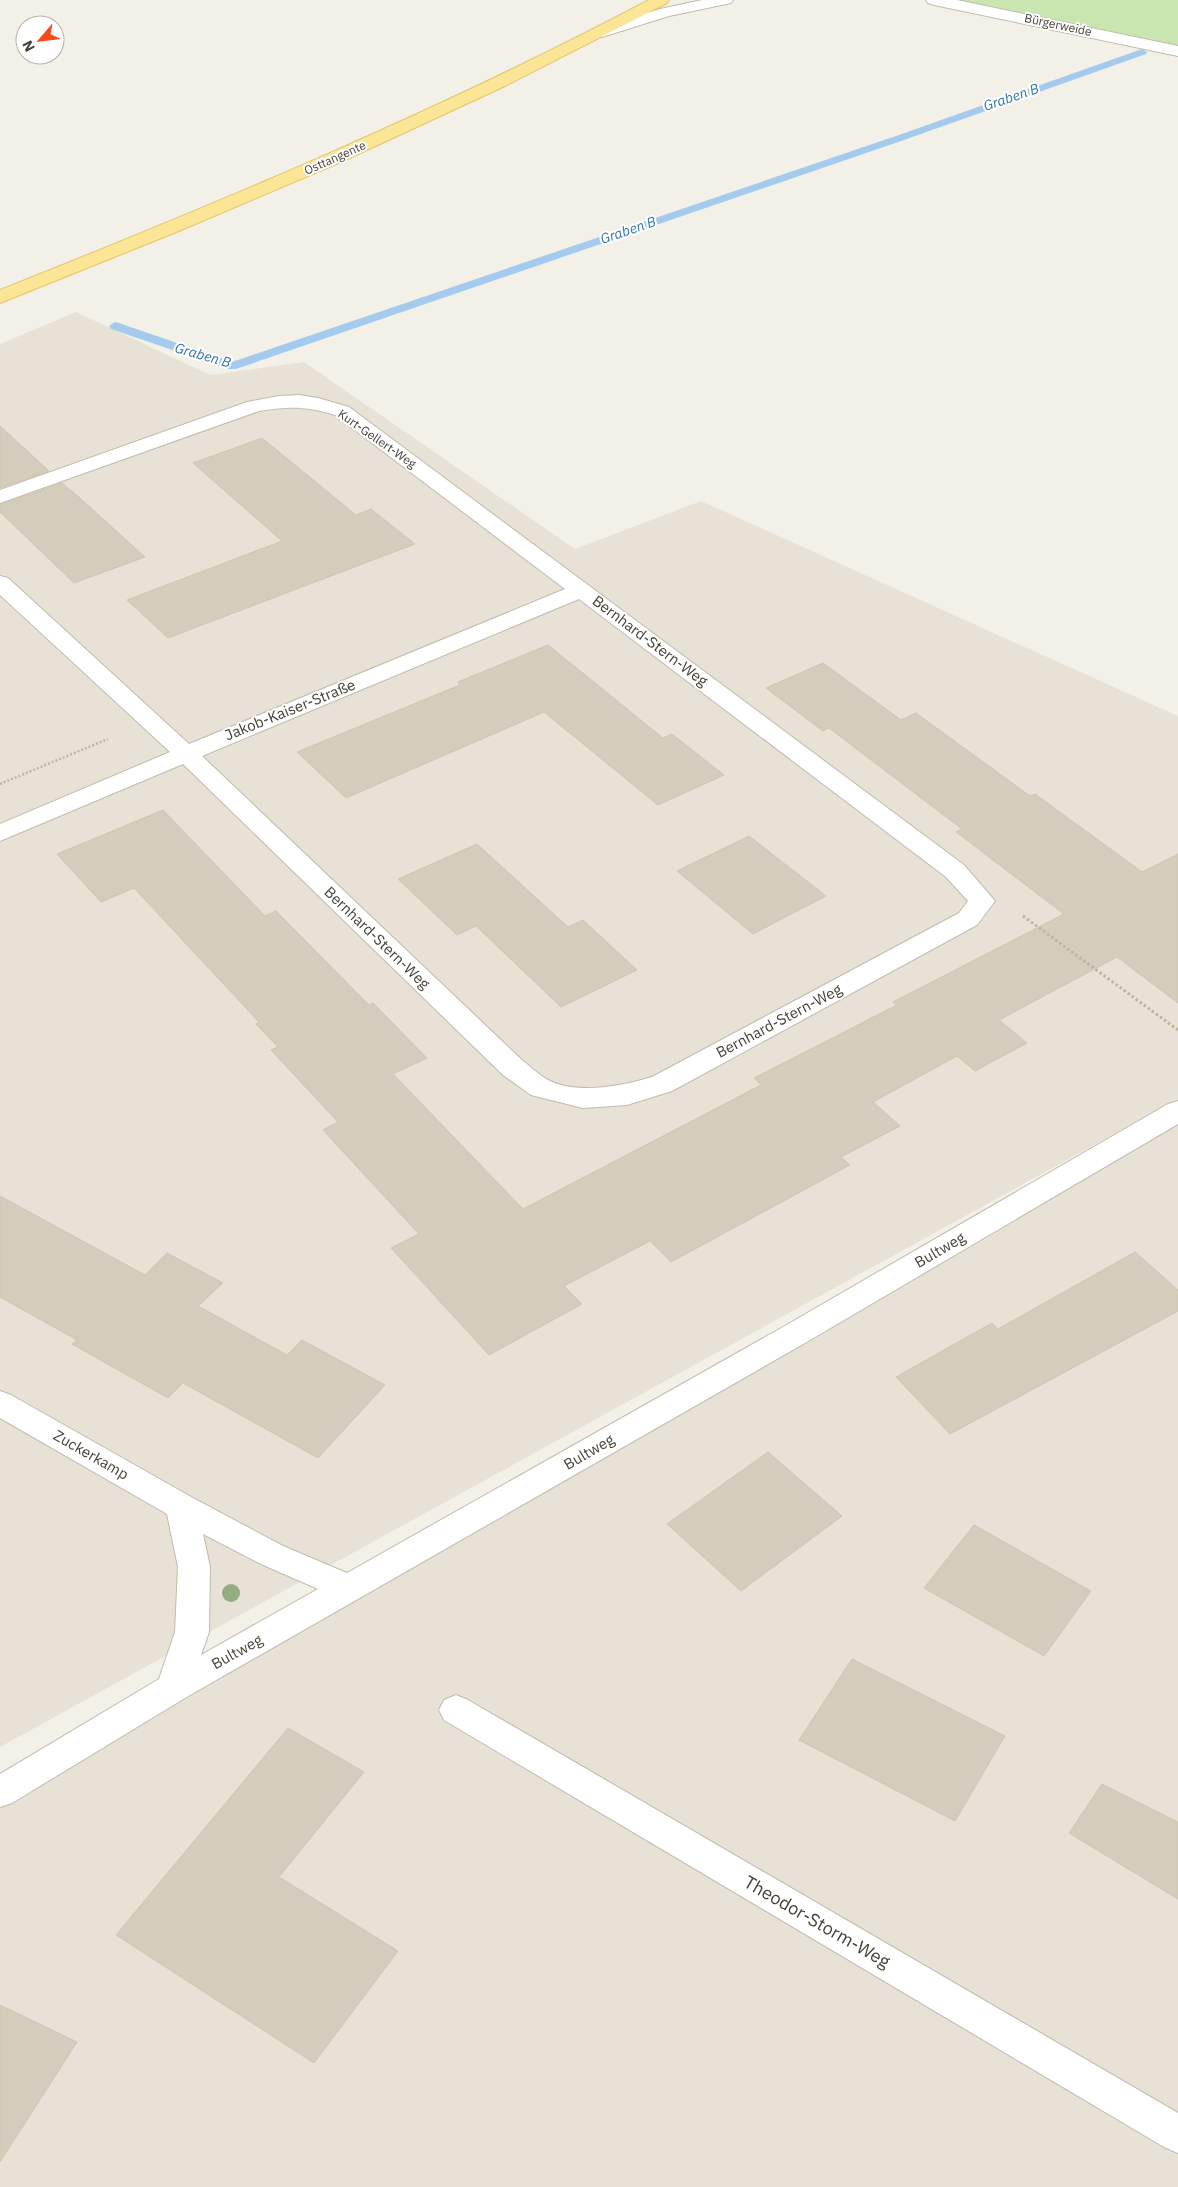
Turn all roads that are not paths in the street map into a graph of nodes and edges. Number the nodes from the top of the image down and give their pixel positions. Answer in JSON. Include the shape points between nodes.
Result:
{"nodes":[{"id":1,"x":661,"y":0,"type":"edge"},
{"id":2,"x":725,"y":0,"type":"edge"},
{"id":3,"x":930,"y":0,"type":"edge"},
{"id":4,"x":936,"y":0,"type":"edge"},
{"id":5,"x":602,"y":32,"type":"junction"},
{"id":6,"x":1178,"y":51,"type":"edge"},
{"id":7,"x":0,"y":297,"type":"edge"},
{"id":8,"x":0,"y":497,"type":"edge"},
{"id":9,"x":0,"y":583,"type":"edge"},
{"id":10,"x":582,"y":590,"type":"junction"},
{"id":11,"x":186,"y":754,"type":"junction"},
{"id":12,"x":0,"y":833,"type":"edge"},
{"id":13,"x":1178,"y":1111,"type":"edge"},
{"id":14,"x":0,"y":1403,"type":"edge"},
{"id":15,"x":182,"y":1507,"type":"junction"},
{"id":16,"x":350,"y":1588,"type":"junction"},
{"id":17,"x":173,"y":1688,"type":"junction"},
{"id":18,"x":456,"y":1710,"type":"dead end"},
{"id":19,"x":0,"y":1792,"type":"edge"},
{"id":20,"x":1178,"y":2134,"type":"edge"}],
"edges":[{"from":1,"to":5,"type":"main road","name":"Osttangente"},
{"from":2,"to":5,"type":"street","via":[[666,12]]},
{"from":3,"to":4,"type":"street","name":"Bürgerweide"},
{"from":4,"to":6,"type":"street","name":"Bürgerweide"},
{"from":5,"to":7,"type":"main road","name":"Osttangente","via":[[322,164]]},
{"from":8,"to":10,"type":"street","name":"Kurt-Gellert-Weg","via":[[254,406],[282,400],[313,401],[342,411]]},
{"from":9,"to":11,"type":"street"},
{"from":10,"to":11,"type":"street","name":"Jakob-Kaiser-Straße"},
{"from":10,"to":11,"type":"street","name":"Bernhard-Stern-Weg","via":[[955,871],[982,901],[968,919],[662,1084],[626,1095],[583,1098],[541,1088],[513,1068]]},
{"from":11,"to":12,"type":"street","name":"Jakob-Kaiser-Straße"},
{"from":13,"to":16,"type":"street","name":"Bultweg"},
{"from":14,"to":15,"type":"street","name":"Zuckerkamp"},
{"from":15,"to":16,"type":"street","name":"Zuckerkamp","via":[[272,1555]]},
{"from":15,"to":17,"type":"street","via":[[194,1567],[192,1632]]},
{"from":16,"to":17,"type":"street","name":"Bultweg"},
{"from":17,"to":19,"type":"street","name":"Bultweg"},
{"from":18,"to":20,"type":"street","name":"Theodor-Storm-Weg"}]}
